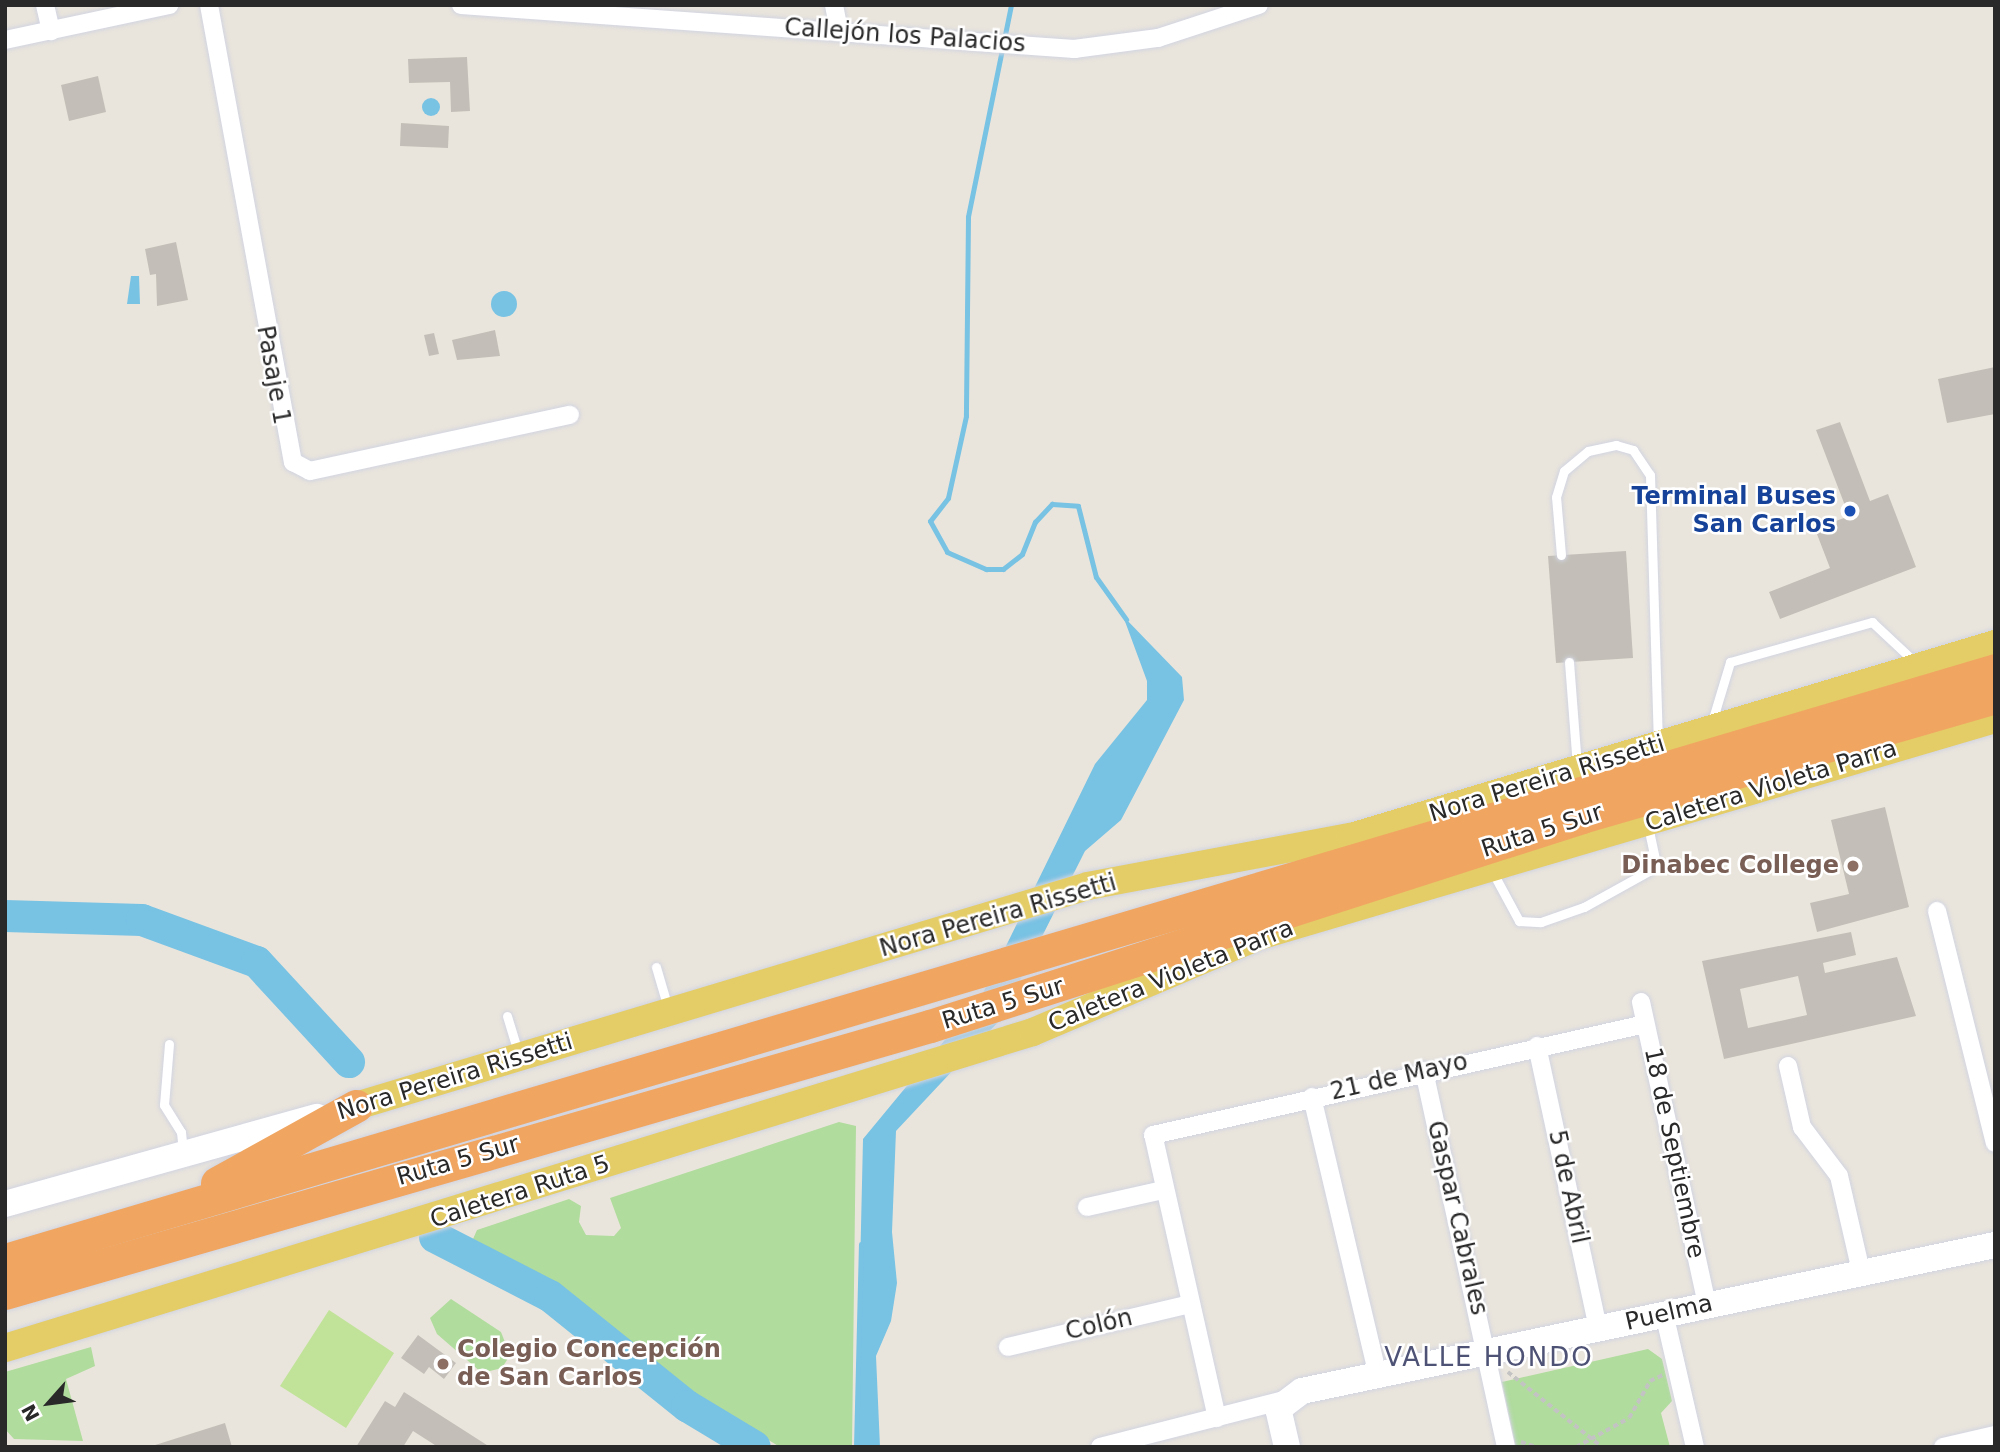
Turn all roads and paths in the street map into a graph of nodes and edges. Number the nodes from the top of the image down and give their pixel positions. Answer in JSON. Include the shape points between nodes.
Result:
{"nodes":[{"id":1,"x":45,"y":5,"type":"edge"},
{"id":2,"x":169,"y":5,"type":"edge"},
{"id":3,"x":209,"y":5,"type":"edge"},
{"id":4,"x":461,"y":5,"type":"edge"},
{"id":5,"x":834,"y":5,"type":"edge"},
{"id":6,"x":1259,"y":5,"type":"edge"},
{"id":7,"x":51,"y":31,"type":"junction"},
{"id":8,"x":839,"y":31,"type":"junction"},
{"id":9,"x":5,"y":40,"type":"edge"},
{"id":10,"x":570,"y":415,"type":"dead end"},
{"id":11,"x":1561,"y":555,"type":"dead end"},
{"id":12,"x":1995,"y":644,"type":"edge"},
{"id":13,"x":1569,"y":662,"type":"dead end"},
{"id":14,"x":1919,"y":667,"type":"junction"},
{"id":15,"x":1995,"y":670,"type":"edge"},
{"id":16,"x":1995,"y":697,"type":"edge"},
{"id":17,"x":1995,"y":719,"type":"edge"},
{"id":18,"x":1709,"y":732,"type":"junction"},
{"id":19,"x":1658,"y":746,"type":"junction"},
{"id":20,"x":1577,"y":770,"type":"junction"},
{"id":21,"x":1647,"y":824,"type":"junction"},
{"id":22,"x":1491,"y":869,"type":"junction"},
{"id":23,"x":1937,"y":911,"type":"dead end"},
{"id":24,"x":656,"y":967,"type":"dead end"},
{"id":25,"x":1641,"y":1002,"type":"dead end"},
{"id":26,"x":670,"y":1013,"type":"junction"},
{"id":27,"x":507,"y":1016,"type":"dead end"},
{"id":28,"x":1645,"y":1024,"type":"junction"},
{"id":29,"x":1032,"y":1032,"type":"joint"},
{"id":30,"x":169,"y":1044,"type":"dead end"},
{"id":31,"x":1537,"y":1046,"type":"junction"},
{"id":32,"x":520,"y":1057,"type":"junction"},
{"id":33,"x":1788,"y":1066,"type":"dead end"},
{"id":34,"x":1424,"y":1071,"type":"junction"},
{"id":35,"x":1988,"y":1090,"type":"edge"},
{"id":36,"x":1312,"y":1097,"type":"junction"},
{"id":37,"x":356,"y":1106,"type":"junction"},
{"id":38,"x":1995,"y":1143,"type":"edge"},
{"id":39,"x":182,"y":1157,"type":"junction"},
{"id":40,"x":1163,"y":1190,"type":"junction"},
{"id":41,"x":5,"y":1204,"type":"edge"},
{"id":42,"x":1087,"y":1207,"type":"dead end"},
{"id":43,"x":139,"y":1219,"type":"junction"},
{"id":44,"x":1995,"y":1245,"type":"edge"},
{"id":45,"x":5,"y":1260,"type":"edge"},
{"id":46,"x":1861,"y":1271,"type":"junction"},
{"id":47,"x":5,"y":1293,"type":"edge"},
{"id":48,"x":1190,"y":1304,"type":"junction"},
{"id":49,"x":1707,"y":1304,"type":"junction"},
{"id":50,"x":1664,"y":1313,"type":"junction"},
{"id":51,"x":1598,"y":1329,"type":"junction"},
{"id":52,"x":1008,"y":1347,"type":"dead end"},
{"id":53,"x":5,"y":1348,"type":"edge"},
{"id":54,"x":1488,"y":1354,"type":"junction"},
{"id":55,"x":1676,"y":1371,"type":"junction"},
{"id":56,"x":1378,"y":1377,"type":"junction"},
{"id":57,"x":1281,"y":1401,"type":"junction"},
{"id":58,"x":1217,"y":1418,"type":"junction"},
{"id":59,"x":1995,"y":1435,"type":"edge"},
{"id":60,"x":1592,"y":1439,"type":"junction"},
{"id":61,"x":1100,"y":1447,"type":"edge"},
{"id":62,"x":1287,"y":1447,"type":"edge"},
{"id":63,"x":1506,"y":1447,"type":"edge"},
{"id":64,"x":1576,"y":1447,"type":"edge"},
{"id":65,"x":1602,"y":1447,"type":"edge"},
{"id":66,"x":1695,"y":1447,"type":"edge"},
{"id":67,"x":1943,"y":1447,"type":"edge"}],
"edges":[{"from":1,"to":7,"type":"street"},
{"from":2,"to":7,"type":"street"},
{"from":3,"to":10,"type":"street","name":"Pasaje 1","via":[[293,462],[310,471]]},
{"from":4,"to":8,"type":"street","name":"Callejón los Palacios"},
{"from":5,"to":8,"type":"street"},
{"from":6,"to":8,"type":"street","name":"Callejón los Palacios","via":[[1124,45],[1021,44]]},
{"from":7,"to":9,"type":"street"},
{"from":11,"to":19,"type":"lane","via":[[1556,497],[1564,471],[1588,451],[1616,445],[1633,450],[1650,475]]},
{"from":12,"to":14,"type":"main road","name":"Nora Pereira Rissetti"},
{"from":13,"to":20,"type":"lane"},
{"from":14,"to":18,"type":"main road","name":"Nora Pereira Rissetti"},
{"from":14,"to":18,"type":"lane","via":[[1872,622],[1730,663]]},
{"from":15,"to":43,"type":"highway","name":"Ruta 5 Sur"},
{"from":16,"to":47,"type":"highway","name":"Ruta 5 Sur","via":[[1582,817],[930,1027]]},
{"from":17,"to":21,"type":"main road","name":"Caletera Violeta Parra"},
{"from":18,"to":19,"type":"main road","name":"Nora Pereira Rissetti"},
{"from":19,"to":20,"type":"main road","name":"Nora Pereira Rissetti"},
{"from":20,"to":26,"type":"main road","name":"Nora Pereira Rissetti","via":[[1338,840],[1088,886]]},
{"from":21,"to":22,"type":"main road","name":"Caletera Violeta Parra"},
{"from":21,"to":22,"type":"lane","via":[[1655,859],[1649,871],[1584,907],[1541,922],[1519,921],[1506,908]]},
{"from":22,"to":29,"type":"main road","name":"Caletera Violeta Parra","via":[[1262,935]]},
{"from":23,"to":35,"type":"street"},
{"from":24,"to":26,"type":"lane"},
{"from":25,"to":28,"type":"street","name":"18 de Septiembre"},
{"from":26,"to":32,"type":"main road","name":"Nora Pereira Rissetti"},
{"from":27,"to":32,"type":"lane"},
{"from":28,"to":31,"type":"street","name":"21 de Mayo"},
{"from":28,"to":49,"type":"street","name":"18 de Septiembre"},
{"from":29,"to":53,"type":"main road","name":"Caletera Ruta 5"},
{"from":30,"to":39,"type":"lane","via":[[164,1105],[181,1132]]},
{"from":31,"to":34,"type":"street","name":"21 de Mayo"},
{"from":31,"to":51,"type":"street","name":"5 de Abril"},
{"from":32,"to":37,"type":"main road","name":"Nora Pereira Rissetti"},
{"from":33,"to":46,"type":"street","via":[[1802,1127],[1839,1176]]},
{"from":34,"to":36,"type":"street","name":"21 de Mayo"},
{"from":34,"to":54,"type":"street","name":"Gaspar Cabrales"},
{"from":35,"to":38,"type":"street"},
{"from":36,"to":40,"type":"street","name":"21 de Mayo","via":[[1153,1135]]},
{"from":36,"to":56,"type":"street"},
{"from":37,"to":39,"type":"street","name":"Nora Pereira Rissetti"},
{"from":37,"to":43,"type":"highway"},
{"from":39,"to":41,"type":"street","name":"Nora Pereira Rissetti"},
{"from":40,"to":42,"type":"street"},
{"from":40,"to":48,"type":"street"},
{"from":43,"to":45,"type":"highway","name":"Ruta 5 Sur"},
{"from":44,"to":46,"type":"street","name":"Puelma"},
{"from":46,"to":49,"type":"street","name":"Puelma"},
{"from":48,"to":52,"type":"street","name":"Colón"},
{"from":48,"to":58,"type":"street"},
{"from":49,"to":50,"type":"street","name":"Puelma"},
{"from":50,"to":51,"type":"street","name":"Puelma"},
{"from":50,"to":55,"type":"street"},
{"from":51,"to":54,"type":"street","name":"Puelma"},
{"from":54,"to":56,"type":"street","name":"Puelma"},
{"from":54,"to":60,"type":"path"},
{"from":54,"to":63,"type":"street","name":"Gaspar Cabrales"},
{"from":55,"to":60,"type":"path","via":[[1650,1381],[1629,1418]]},
{"from":55,"to":66,"type":"street"},
{"from":56,"to":57,"type":"street","name":"Puelma"},
{"from":57,"to":58,"type":"street","name":"Puelma"},
{"from":57,"to":62,"type":"street"},
{"from":58,"to":61,"type":"street","name":"Puelma"},
{"from":59,"to":67,"type":"street"},
{"from":60,"to":64,"type":"path"},
{"from":60,"to":65,"type":"path"}]}
